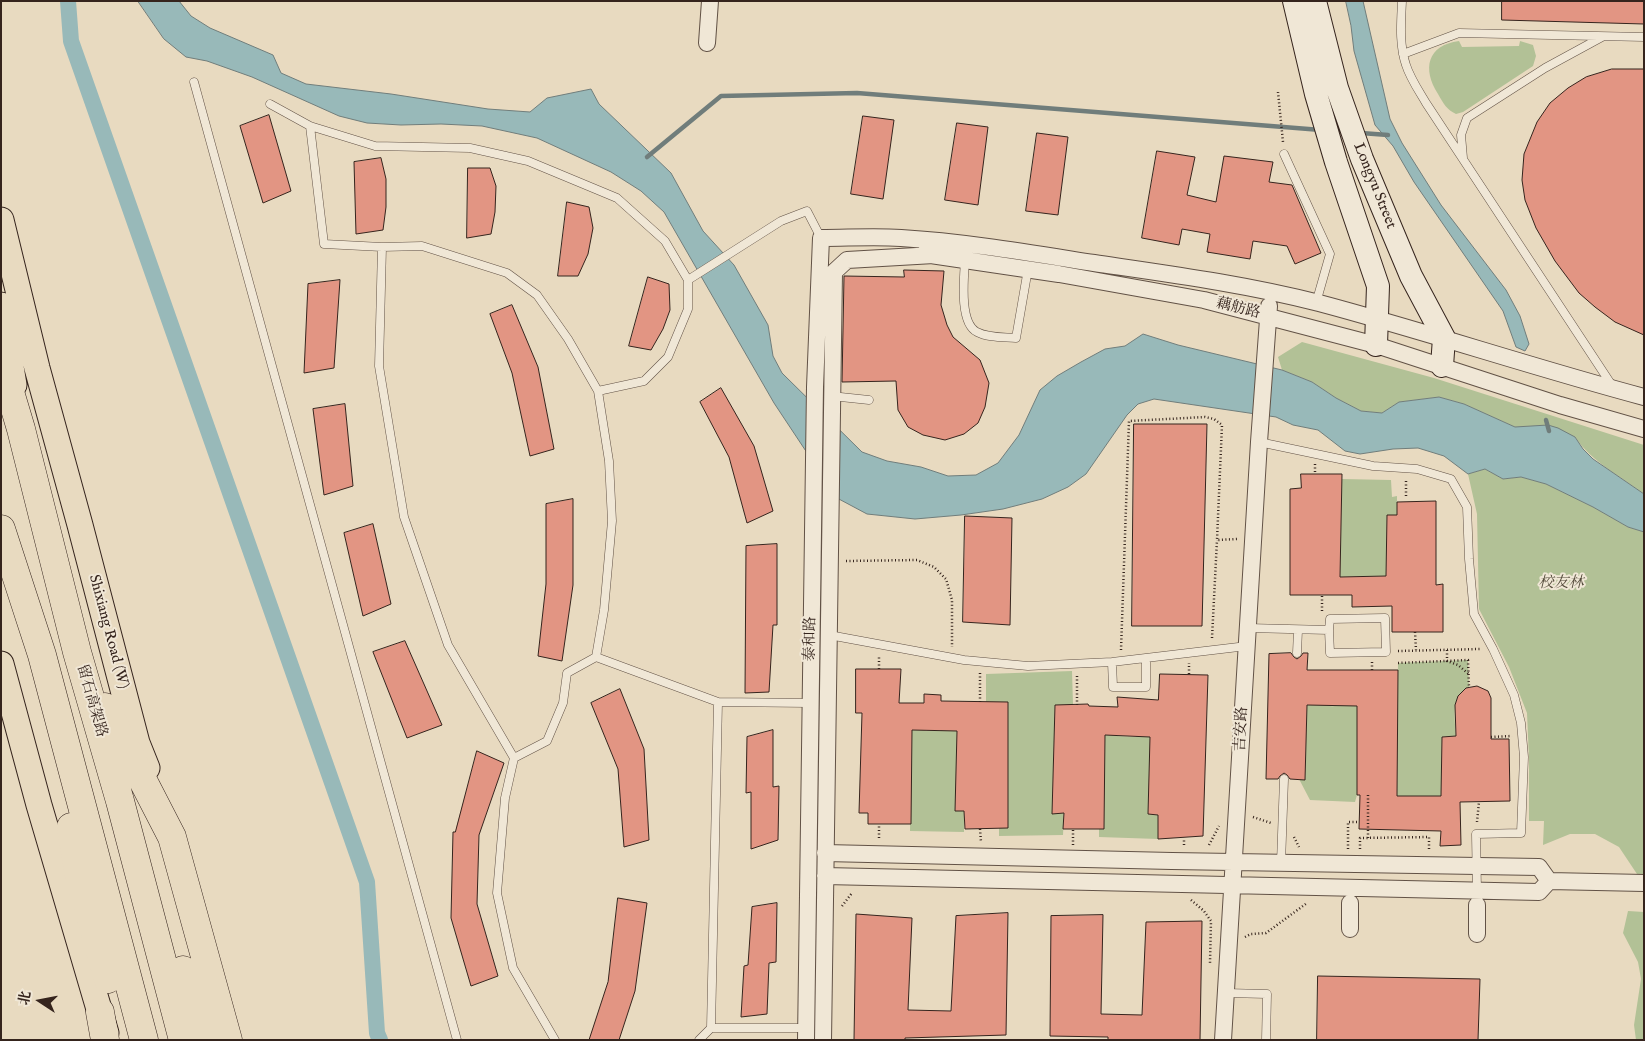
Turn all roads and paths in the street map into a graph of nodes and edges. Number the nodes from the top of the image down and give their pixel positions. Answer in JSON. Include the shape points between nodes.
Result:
{"nodes":[{"id":1,"x":710,"y":1,"type":"edge"},
{"id":2,"x":1294,"y":1,"type":"edge"},
{"id":3,"x":1315,"y":1,"type":"edge"},
{"id":4,"x":1402,"y":1,"type":"edge"},
{"id":5,"x":1604,"y":36,"type":"junction"},
{"id":6,"x":1644,"y":37,"type":"edge"},
{"id":7,"x":708,"y":43,"type":"dead end"},
{"id":8,"x":1403,"y":54,"type":"junction"},
{"id":9,"x":194,"y":82,"type":"dead end"},
{"id":10,"x":1326,"y":91,"type":"junction"},
{"id":11,"x":1278,"y":92,"type":"dead end"},
{"id":12,"x":270,"y":104,"type":"dead end"},
{"id":13,"x":310,"y":126,"type":"junction"},
{"id":14,"x":1284,"y":154,"type":"joint"},
{"id":15,"x":1463,"y":158,"type":"junction"},
{"id":16,"x":1,"y":220,"type":"edge"},
{"id":17,"x":821,"y":244,"type":"junction"},
{"id":18,"x":382,"y":248,"type":"junction"},
{"id":19,"x":934,"y":255,"type":"junction"},
{"id":20,"x":965,"y":260,"type":"junction"},
{"id":21,"x":1028,"y":269,"type":"junction"},
{"id":22,"x":688,"y":280,"type":"junction"},
{"id":23,"x":1271,"y":293,"type":"junction"},
{"id":24,"x":1316,"y":303,"type":"junction"},
{"id":25,"x":1,"y":304,"type":"edge"},
{"id":26,"x":1268,"y":316,"type":"junction"},
{"id":27,"x":1377,"y":319,"type":"junction"},
{"id":28,"x":1444,"y":338,"type":"junction"},
{"id":29,"x":1376,"y":345,"type":"junction"},
{"id":30,"x":1,"y":362,"type":"edge"},
{"id":31,"x":1442,"y":366,"type":"junction"},
{"id":32,"x":1615,"y":389,"type":"junction"},
{"id":33,"x":598,"y":391,"type":"junction"},
{"id":34,"x":1644,"y":397,"type":"edge"},
{"id":35,"x":869,"y":400,"type":"dead end"},
{"id":36,"x":831,"y":401,"type":"junction"},
{"id":37,"x":21,"y":429,"type":"junction"},
{"id":38,"x":1644,"y":429,"type":"edge"},
{"id":39,"x":1259,"y":442,"type":"junction"},
{"id":40,"x":1406,"y":468,"type":"junction"},
{"id":41,"x":1406,"y":496,"type":"dead end"},
{"id":42,"x":1,"y":529,"type":"edge"},
{"id":43,"x":1242,"y":539,"type":"dead end"},
{"id":44,"x":1218,"y":540,"type":"junction"},
{"id":45,"x":829,"y":561,"type":"junction"},
{"id":46,"x":1248,"y":628,"type":"junction"},
{"id":47,"x":1298,"y":630,"type":"junction"},
{"id":48,"x":1329,"y":630,"type":"junction"},
{"id":49,"x":1415,"y":632,"type":"dead end"},
{"id":50,"x":829,"y":635,"type":"junction"},
{"id":51,"x":1246,"y":646,"type":"junction"},
{"id":52,"x":1493,"y":649,"type":"junction"},
{"id":53,"x":1211,"y":650,"type":"junction"},
{"id":54,"x":1447,"y":650,"type":"junction"},
{"id":55,"x":1416,"y":651,"type":"junction"},
{"id":56,"x":77,"y":652,"type":"junction"},
{"id":57,"x":1386,"y":652,"type":"junction"},
{"id":58,"x":1297,"y":653,"type":"dead end"},
{"id":59,"x":42,"y":655,"type":"junction"},
{"id":60,"x":596,"y":656,"type":"junction"},
{"id":61,"x":951,"y":658,"type":"junction"},
{"id":62,"x":1146,"y":658,"type":"junction"},
{"id":63,"x":1117,"y":661,"type":"junction"},
{"id":64,"x":1447,"y":661,"type":"junction"},
{"id":65,"x":980,"y":662,"type":"junction"},
{"id":66,"x":1078,"y":663,"type":"junction"},
{"id":67,"x":1398,"y":663,"type":"dead end"},
{"id":68,"x":1,"y":664,"type":"edge"},
{"id":69,"x":1469,"y":674,"type":"junction"},
{"id":70,"x":1468,"y":687,"type":"dead end"},
{"id":71,"x":718,"y":702,"type":"junction"},
{"id":72,"x":980,"y":702,"type":"dead end"},
{"id":73,"x":809,"y":703,"type":"junction"},
{"id":74,"x":1077,"y":704,"type":"dead end"},
{"id":75,"x":1522,"y":736,"type":"junction"},
{"id":76,"x":1491,"y":737,"type":"dead end"},
{"id":77,"x":514,"y":758,"type":"junction"},
{"id":78,"x":1284,"y":779,"type":"dead end"},
{"id":79,"x":1368,"y":795,"type":"dead end"},
{"id":80,"x":120,"y":801,"type":"junction"},
{"id":81,"x":1480,"y":802,"type":"dead end"},
{"id":82,"x":1247,"y":814,"type":"dead end"},
{"id":83,"x":1219,"y":818,"type":"dead end"},
{"id":84,"x":1359,"y":822,"type":"dead end"},
{"id":85,"x":879,"y":824,"type":"dead end"},
{"id":86,"x":1283,"y":825,"type":"junction"},
{"id":87,"x":980,"y":828,"type":"dead end"},
{"id":88,"x":1073,"y":829,"type":"dead end"},
{"id":89,"x":1476,"y":834,"type":"junction"},
{"id":90,"x":172,"y":836,"type":"junction"},
{"id":91,"x":1368,"y":838,"type":"junction"},
{"id":92,"x":879,"y":840,"type":"dead end"},
{"id":93,"x":980,"y":848,"type":"dead end"},
{"id":94,"x":1073,"y":849,"type":"dead end"},
{"id":95,"x":1201,"y":849,"type":"dead end"},
{"id":96,"x":825,"y":853,"type":"junction"},
{"id":97,"x":1302,"y":853,"type":"dead end"},
{"id":98,"x":1348,"y":855,"type":"dead end"},
{"id":99,"x":1360,"y":855,"type":"dead end"},
{"id":100,"x":1429,"y":857,"type":"dead end"},
{"id":101,"x":1233,"y":862,"type":"junction"},
{"id":102,"x":1281,"y":863,"type":"junction"},
{"id":103,"x":1477,"y":866,"type":"junction"},
{"id":104,"x":825,"y":876,"type":"junction"},
{"id":105,"x":1549,"y":881,"type":"junction"},
{"id":106,"x":1644,"y":883,"type":"edge"},
{"id":107,"x":1232,"y":885,"type":"junction"},
{"id":108,"x":857,"y":888,"type":"dead end"},
{"id":109,"x":1186,"y":896,"type":"dead end"},
{"id":110,"x":1477,"y":898,"type":"junction"},
{"id":111,"x":1314,"y":902,"type":"dead end"},
{"id":112,"x":1350,"y":903,"type":"dead end"},
{"id":113,"x":842,"y":915,"type":"dead end"},
{"id":114,"x":1350,"y":929,"type":"dead end"},
{"id":115,"x":1477,"y":934,"type":"dead end"},
{"id":116,"x":1242,"y":938,"type":"dead end"},
{"id":117,"x":1210,"y":972,"type":"dead end"},
{"id":118,"x":1226,"y":993,"type":"junction"},
{"id":119,"x":100,"y":1012,"type":"joint"},
{"id":120,"x":711,"y":1028,"type":"junction"},
{"id":121,"x":806,"y":1034,"type":"edge"},
{"id":122,"x":106,"y":1040,"type":"edge"},
{"id":123,"x":124,"y":1040,"type":"edge"},
{"id":124,"x":144,"y":1040,"type":"edge"},
{"id":125,"x":183,"y":1040,"type":"edge"},
{"id":126,"x":205,"y":1040,"type":"edge"},
{"id":127,"x":228,"y":1040,"type":"edge"},
{"id":128,"x":457,"y":1040,"type":"edge"},
{"id":129,"x":555,"y":1040,"type":"edge"},
{"id":130,"x":699,"y":1040,"type":"edge"},
{"id":131,"x":823,"y":1040,"type":"edge"},
{"id":132,"x":1223,"y":1040,"type":"edge"},
{"id":133,"x":1266,"y":1040,"type":"edge"}],
"edges":[{"from":1,"to":7,"type":"street"},
{"from":2,"to":10,"type":"street","name":"Longyu Street"},
{"from":3,"to":10,"type":"street","name":"Longyu Street"},
{"from":4,"to":8,"type":"lane"},
{"from":5,"to":6,"type":"lane"},
{"from":5,"to":8,"type":"lane","via":[[1459,33]]},
{"from":5,"to":15,"type":"lane","via":[[1545,68],[1467,118],[1461,134]]},
{"from":8,"to":15,"type":"lane","via":[[1426,103]]},
{"from":9,"to":128,"type":"lane"},
{"from":10,"to":27,"type":"street","name":"Longyu Street","via":[[1336,162],[1378,286]]},
{"from":10,"to":28,"type":"street","name":"Longyu Street","via":[[1362,159],[1412,276]]},
{"from":11,"to":14,"type":"path"},
{"from":12,"to":13,"type":"lane"},
{"from":13,"to":18,"type":"lane","via":[[324,244]]},
{"from":13,"to":22,"type":"lane","via":[[375,146],[470,148],[528,161],[617,198],[665,241]]},
{"from":14,"to":24,"type":"lane","via":[[1330,254]]},
{"from":15,"to":32,"type":"lane"},
{"from":16,"to":90,"type":"main road","name":"Shixiang Road (W)","via":[[137,743]]},
{"from":17,"to":19,"type":"street","name":"藕舫路"},
{"from":17,"to":22,"type":"lane","via":[[807,211],[780,221]]},
{"from":17,"to":23,"type":"street","name":"藕舫路","via":[[902,238],[988,247],[1160,272]]},
{"from":17,"to":73,"type":"street","name":"泰和路"},
{"from":18,"to":33,"type":"lane","via":[[422,246],[507,273],[537,295],[568,338]]},
{"from":18,"to":77,"type":"lane","via":[[379,366],[404,517],[448,646]]},
{"from":19,"to":20,"type":"street","name":"藕舫路"},
{"from":19,"to":36,"type":"street","name":"泰和路","via":[[847,260],[834,272]]},
{"from":20,"to":21,"type":"street","name":"藕舫路"},
{"from":20,"to":21,"type":"lane","via":[[966,320],[975,332],[993,337],[1016,338]]},
{"from":21,"to":26,"type":"street","name":"藕舫路","via":[[1178,295]]},
{"from":22,"to":33,"type":"lane","via":[[688,309],[668,357],[644,381]]},
{"from":23,"to":24,"type":"street","name":"藕舫路"},
{"from":23,"to":26,"type":"street","name":"吉安路"},
{"from":24,"to":27,"type":"street","name":"藕舫路"},
{"from":25,"to":37,"type":"main road"},
{"from":26,"to":29,"type":"street","name":"藕舫路"},
{"from":26,"to":39,"type":"street","name":"吉安路"},
{"from":27,"to":28,"type":"street","name":"藕舫路"},
{"from":27,"to":29,"type":"street","name":"Longyu Street"},
{"from":28,"to":31,"type":"street"},
{"from":28,"to":32,"type":"street","name":"藕舫路"},
{"from":29,"to":31,"type":"street","name":"藕舫路"},
{"from":30,"to":37,"type":"highway","name":"留石高架路"},
{"from":31,"to":38,"type":"street","name":"藕舫路"},
{"from":32,"to":34,"type":"street","name":"藕舫路"},
{"from":33,"to":60,"type":"lane","via":[[609,461],[612,521],[604,610]]},
{"from":35,"to":36,"type":"lane"},
{"from":36,"to":45,"type":"street","name":"泰和路"},
{"from":37,"to":56,"type":"highway","name":"留石高架路"},
{"from":39,"to":40,"type":"lane","via":[[1373,466]]},
{"from":39,"to":46,"type":"street","name":"吉安路"},
{"from":40,"to":41,"type":"path"},
{"from":40,"to":52,"type":"lane","via":[[1451,479],[1467,507],[1474,614]]},
{"from":42,"to":59,"type":"highway"},
{"from":43,"to":44,"type":"path"},
{"from":44,"to":53,"type":"path"},
{"from":44,"to":63,"type":"path","via":[[1222,425],[1205,417],[1129,421]]},
{"from":45,"to":50,"type":"street","name":"泰和路"},
{"from":45,"to":61,"type":"path","via":[[917,560],[934,567],[946,580],[952,600]]},
{"from":46,"to":47,"type":"lane"},
{"from":46,"to":51,"type":"street","name":"吉安路"},
{"from":47,"to":48,"type":"lane"},
{"from":47,"to":58,"type":"lane"},
{"from":48,"to":57,"type":"lane","via":[[1330,653]]},
{"from":48,"to":57,"type":"lane","via":[[1330,618],[1385,618]]},
{"from":49,"to":55,"type":"path"},
{"from":50,"to":61,"type":"lane"},
{"from":50,"to":96,"type":"street","name":"泰和路"},
{"from":51,"to":53,"type":"lane"},
{"from":51,"to":101,"type":"street","name":"吉安路"},
{"from":52,"to":54,"type":"path"},
{"from":52,"to":75,"type":"lane","via":[[1514,695]]},
{"from":53,"to":62,"type":"lane"},
{"from":54,"to":55,"type":"path"},
{"from":54,"to":64,"type":"path"},
{"from":55,"to":57,"type":"path"},
{"from":56,"to":80,"type":"highway","name":"留石高架路"},
{"from":56,"to":90,"type":"highway"},
{"from":59,"to":123,"type":"highway","via":[[79,875]]},
{"from":59,"to":124,"type":"highway"},
{"from":60,"to":71,"type":"lane"},
{"from":60,"to":77,"type":"lane","via":[[567,673],[563,703],[546,741]]},
{"from":61,"to":65,"type":"lane"},
{"from":62,"to":63,"type":"lane"},
{"from":62,"to":63,"type":"lane","via":[[1146,687],[1113,687]]},
{"from":63,"to":66,"type":"lane"},
{"from":64,"to":67,"type":"path"},
{"from":64,"to":69,"type":"path"},
{"from":64,"to":69,"type":"path","via":[[1468,660]]},
{"from":65,"to":66,"type":"lane","via":[[1028,666]]},
{"from":65,"to":72,"type":"path"},
{"from":66,"to":74,"type":"path"},
{"from":68,"to":119,"type":"main road"},
{"from":69,"to":70,"type":"path"},
{"from":71,"to":73,"type":"lane"},
{"from":71,"to":120,"type":"lane"},
{"from":73,"to":121,"type":"street","name":"泰和路"},
{"from":75,"to":76,"type":"path"},
{"from":75,"to":89,"type":"lane","via":[[1521,833]]},
{"from":77,"to":129,"type":"lane","via":[[505,798],[497,893],[514,968]]},
{"from":78,"to":86,"type":"lane"},
{"from":79,"to":91,"type":"path"},
{"from":80,"to":125,"type":"highway","name":"留石高架路"},
{"from":80,"to":126,"type":"highway","via":[[161,900]]},
{"from":81,"to":89,"type":"path"},
{"from":82,"to":86,"type":"path","via":[[1264,822]]},
{"from":83,"to":95,"type":"path","via":[[1219,827],[1209,845]]},
{"from":84,"to":98,"type":"path","via":[[1348,822]]},
{"from":85,"to":92,"type":"path"},
{"from":86,"to":97,"type":"path","via":[[1293,835]]},
{"from":86,"to":102,"type":"lane"},
{"from":87,"to":93,"type":"path"},
{"from":88,"to":94,"type":"path"},
{"from":89,"to":103,"type":"lane"},
{"from":90,"to":127,"type":"highway","name":"Shixiang Road (W)"},
{"from":91,"to":99,"type":"path","via":[[1360,838]]},
{"from":91,"to":100,"type":"path","via":[[1429,837]]},
{"from":96,"to":101,"type":"street"},
{"from":96,"to":104,"type":"street","name":"泰和路"},
{"from":101,"to":102,"type":"street"},
{"from":101,"to":107,"type":"street","name":"吉安路"},
{"from":102,"to":103,"type":"street"},
{"from":103,"to":105,"type":"street","via":[[1539,867]]},
{"from":103,"to":110,"type":"lane"},
{"from":104,"to":107,"type":"street"},
{"from":104,"to":131,"type":"street","name":"泰和路"},
{"from":105,"to":106,"type":"street"},
{"from":105,"to":110,"type":"street","via":[[1539,892]]},
{"from":107,"to":110,"type":"street"},
{"from":107,"to":118,"type":"street","name":"吉安路"},
{"from":108,"to":113,"type":"path","via":[[842,905]]},
{"from":109,"to":117,"type":"path","via":[[1212,921]]},
{"from":110,"to":115,"type":"street"},
{"from":111,"to":116,"type":"path","via":[[1308,902],[1266,933]]},
{"from":112,"to":114,"type":"street"},
{"from":118,"to":132,"type":"street","name":"吉安路"},
{"from":118,"to":133,"type":"lane","via":[[1267,994]]},
{"from":119,"to":122,"type":"highway"},
{"from":120,"to":121,"type":"lane"},
{"from":120,"to":130,"type":"lane"}]}
